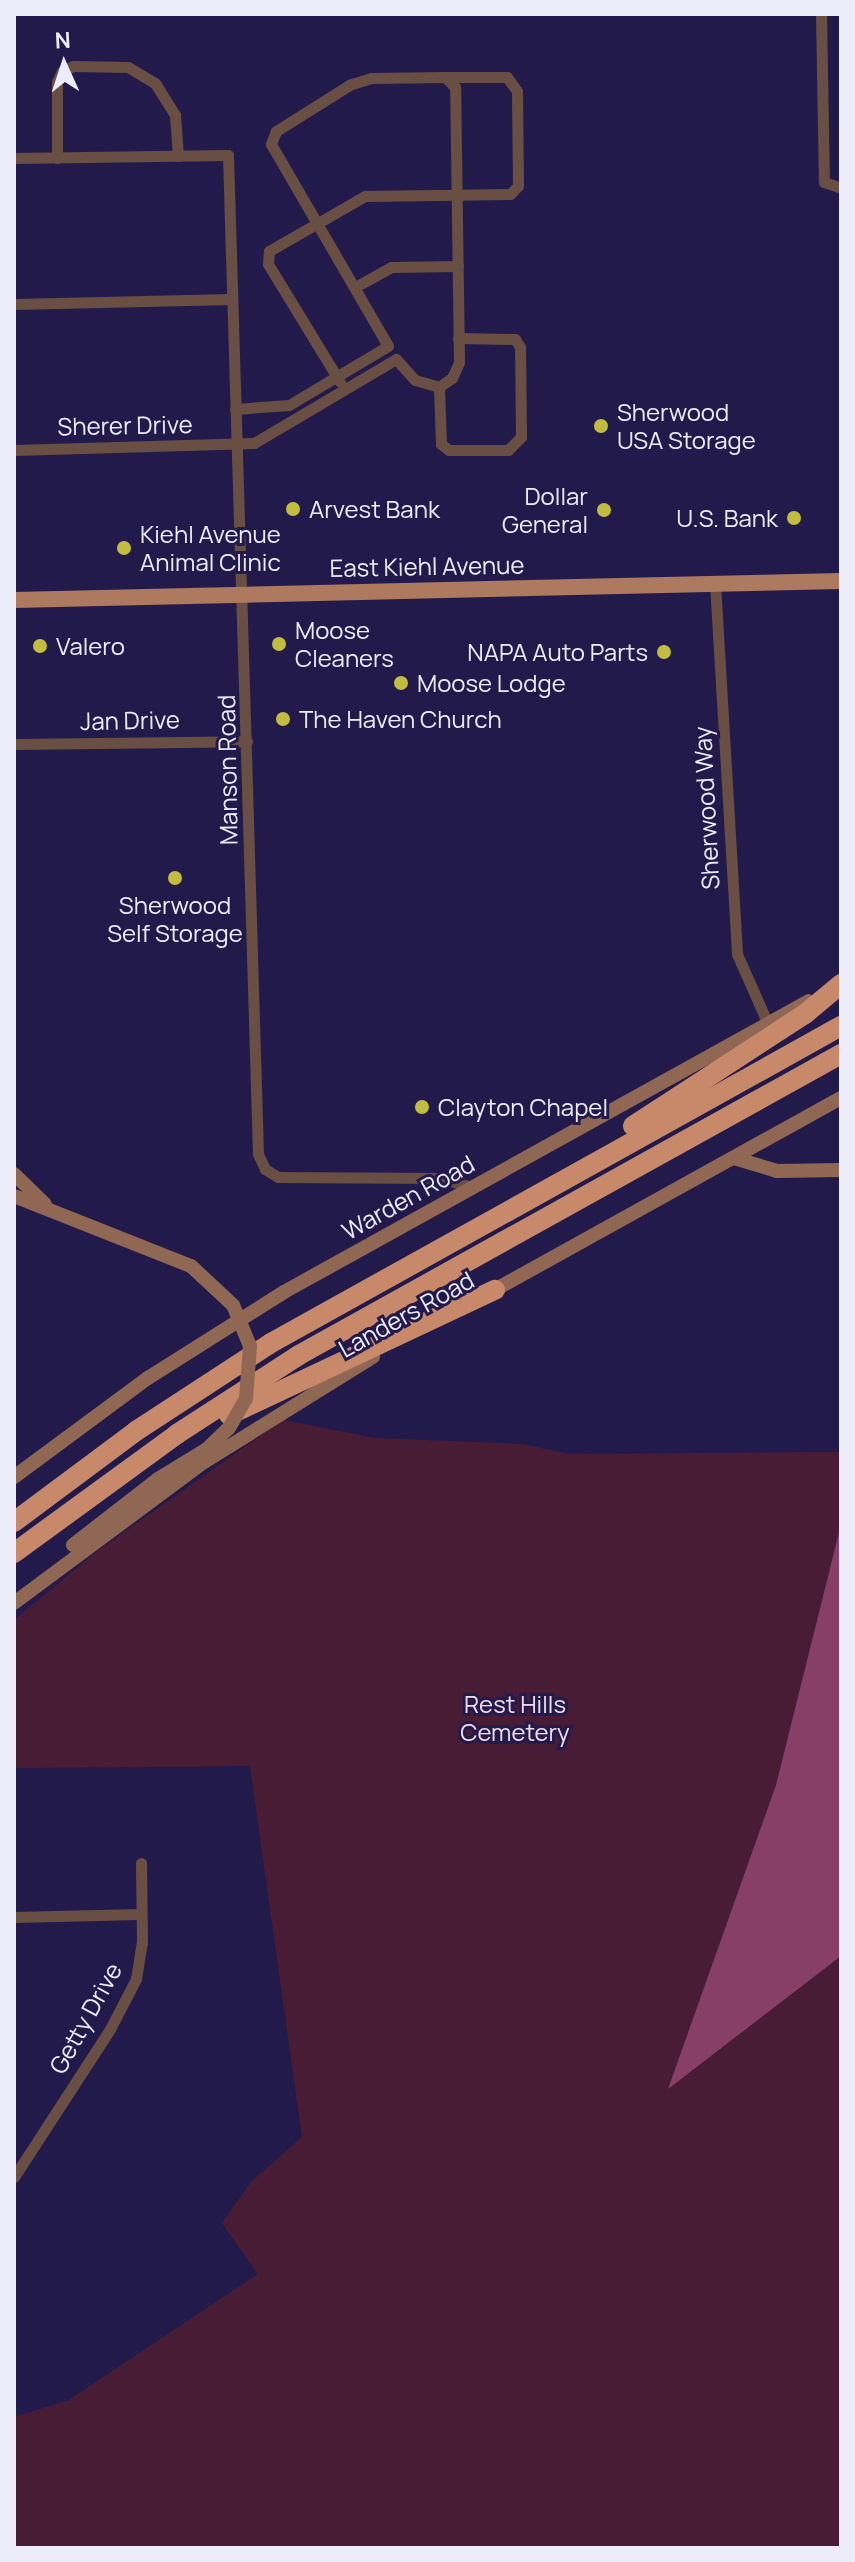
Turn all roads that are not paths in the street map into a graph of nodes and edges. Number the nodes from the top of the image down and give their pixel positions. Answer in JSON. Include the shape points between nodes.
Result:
{"nodes":[{"id":1,"x":821,"y":14,"type":"edge"},
{"id":2,"x":445,"y":77,"type":"junction"},
{"id":3,"x":178,"y":156,"type":"junction"},
{"id":4,"x":14,"y":158,"type":"edge"},
{"id":5,"x":57,"y":158,"type":"junction"},
{"id":6,"x":841,"y":188,"type":"edge"},
{"id":7,"x":457,"y":194,"type":"junction"},
{"id":8,"x":317,"y":221,"type":"junction"},
{"id":9,"x":458,"y":266,"type":"junction"},
{"id":10,"x":357,"y":286,"type":"junction"},
{"id":11,"x":232,"y":299,"type":"junction"},
{"id":12,"x":14,"y":304,"type":"edge"},
{"id":13,"x":458,"y":338,"type":"junction"},
{"id":14,"x":388,"y":346,"type":"junction"},
{"id":15,"x":396,"y":359,"type":"junction"},
{"id":16,"x":337,"y":376,"type":"junction"},
{"id":17,"x":439,"y":387,"type":"junction"},
{"id":18,"x":345,"y":389,"type":"junction"},
{"id":19,"x":298,"y":400,"type":"junction"},
{"id":20,"x":275,"y":408,"type":"junction"},
{"id":21,"x":235,"y":409,"type":"junction"},
{"id":22,"x":305,"y":413,"type":"junction"},
{"id":23,"x":280,"y":427,"type":"junction"},
{"id":24,"x":236,"y":444,"type":"junction"},
{"id":25,"x":14,"y":450,"type":"edge"},
{"id":26,"x":841,"y":581,"type":"edge"},
{"id":27,"x":715,"y":583,"type":"junction"},
{"id":28,"x":241,"y":594,"type":"junction"},
{"id":29,"x":14,"y":600,"type":"edge"},
{"id":30,"x":247,"y":741,"type":"junction"},
{"id":31,"x":14,"y":744,"type":"edge"},
{"id":32,"x":841,"y":984,"type":"edge"},
{"id":33,"x":768,"y":1024,"type":"junction"},
{"id":34,"x":841,"y":1026,"type":"edge"},
{"id":35,"x":841,"y":1054,"type":"edge"},
{"id":36,"x":841,"y":1098,"type":"edge"},
{"id":37,"x":734,"y":1158,"type":"junction"},
{"id":38,"x":841,"y":1170,"type":"edge"},
{"id":39,"x":14,"y":1174,"type":"edge"},
{"id":40,"x":473,"y":1187,"type":"junction"},
{"id":41,"x":534,"y":1192,"type":"junction"},
{"id":42,"x":14,"y":1196,"type":"edge"},
{"id":43,"x":49,"y":1207,"type":"junction"},
{"id":44,"x":495,"y":1290,"type":"junction"},
{"id":45,"x":177,"y":1434,"type":"junction"},
{"id":46,"x":14,"y":1477,"type":"edge"},
{"id":47,"x":14,"y":1522,"type":"edge"},
{"id":48,"x":14,"y":1553,"type":"edge"},
{"id":49,"x":14,"y":1593,"type":"edge"},
{"id":50,"x":14,"y":1603,"type":"edge"},
{"id":51,"x":141,"y":1863,"type":"dead end"},
{"id":52,"x":140,"y":1914,"type":"junction"},
{"id":53,"x":14,"y":1917,"type":"edge"},
{"id":54,"x":14,"y":2177,"type":"edge"}],
"edges":[{"from":1,"to":6,"type":"street","via":[[824,182]]},
{"from":2,"to":7,"type":"street","via":[[455,87]]},
{"from":2,"to":7,"type":"street","via":[[507,77],[517,91],[518,186],[510,194]]},
{"from":2,"to":8,"type":"street","via":[[371,78],[351,84],[276,131],[271,144]]},
{"from":3,"to":5,"type":"street"},
{"from":3,"to":5,"type":"street","via":[[175,115],[155,83],[128,67],[73,66],[62,71],[57,82]]},
{"from":3,"to":11,"type":"street","name":"Manson Road","via":[[228,155]]},
{"from":4,"to":5,"type":"street"},
{"from":7,"to":8,"type":"street","via":[[365,196]]},
{"from":7,"to":9,"type":"street"},
{"from":8,"to":10,"type":"street"},
{"from":8,"to":16,"type":"street","via":[[269,251],[268,264]]},
{"from":9,"to":10,"type":"street","via":[[391,267]]},
{"from":9,"to":13,"type":"street"},
{"from":10,"to":14,"type":"street"},
{"from":11,"to":12,"type":"street"},
{"from":11,"to":21,"type":"street","name":"Manson Road"},
{"from":13,"to":17,"type":"street","via":[[456,370]]},
{"from":13,"to":17,"type":"street","via":[[515,339],[520,347],[521,437],[508,450],[449,450],[441,444]]},
{"from":14,"to":15,"type":"street"},
{"from":14,"to":16,"type":"street"},
{"from":15,"to":17,"type":"street","via":[[415,380]]},
{"from":15,"to":18,"type":"street","name":"Sherer Drive"},
{"from":16,"to":18,"type":"street"},
{"from":16,"to":19,"type":"street"},
{"from":18,"to":22,"type":"street","name":"Sherer Drive"},
{"from":19,"to":20,"type":"street"},
{"from":19,"to":22,"type":"street"},
{"from":20,"to":21,"type":"street"},
{"from":20,"to":23,"type":"street"},
{"from":21,"to":24,"type":"street","name":"Manson Road"},
{"from":22,"to":23,"type":"street","name":"Sherer Drive"},
{"from":23,"to":24,"type":"street","name":"Sherer Drive","via":[[254,443]]},
{"from":24,"to":25,"type":"street","name":"Sherer Drive"},
{"from":24,"to":28,"type":"street","name":"Manson Road"},
{"from":26,"to":27,"type":"main road","name":"East Kiehl Avenue"},
{"from":27,"to":28,"type":"main road","name":"East Kiehl Avenue"},
{"from":27,"to":33,"type":"street","name":"Sherwood Way","via":[[737,954],[745,983]]},
{"from":28,"to":29,"type":"main road","name":"East Kiehl Avenue"},
{"from":28,"to":30,"type":"street","name":"Manson Road"},
{"from":30,"to":31,"type":"street","name":"Jan Drive"},
{"from":30,"to":40,"type":"street","name":"Manson Road","via":[[260,1162],[278,1177],[439,1178]]},
{"from":32,"to":33,"type":"main road","name":"Warden Road"},
{"from":32,"to":41,"type":"highway","via":[[805,1014]]},
{"from":33,"to":40,"type":"main road","name":"Warden Road"},
{"from":34,"to":41,"type":"highway"},
{"from":35,"to":45,"type":"highway","via":[[345,1329]]},
{"from":36,"to":37,"type":"main road","name":"Landers Road"},
{"from":37,"to":38,"type":"main road","via":[[777,1171]]},
{"from":37,"to":44,"type":"main road","name":"Landers Road"},
{"from":39,"to":43,"type":"main road"},
{"from":40,"to":46,"type":"main road","name":"Warden Road","via":[[217,1333]]},
{"from":41,"to":47,"type":"highway","via":[[190,1394]]},
{"from":42,"to":43,"type":"main road"},
{"from":43,"to":49,"type":"main road","bridge":true,"via":[[191,1266],[233,1305],[250,1346],[246,1399],[229,1428],[207,1449],[158,1479]]},
{"from":44,"to":45,"type":"highway","via":[[210,1425]]},
{"from":44,"to":50,"type":"main road","name":"Landers Road","via":[[271,1417]]},
{"from":45,"to":48,"type":"highway"},
{"from":51,"to":52,"type":"street","name":"Getty Drive"},
{"from":52,"to":53,"type":"street"},
{"from":52,"to":54,"type":"street","name":"Getty Drive","via":[[140,1961],[126,2000]]}]}
